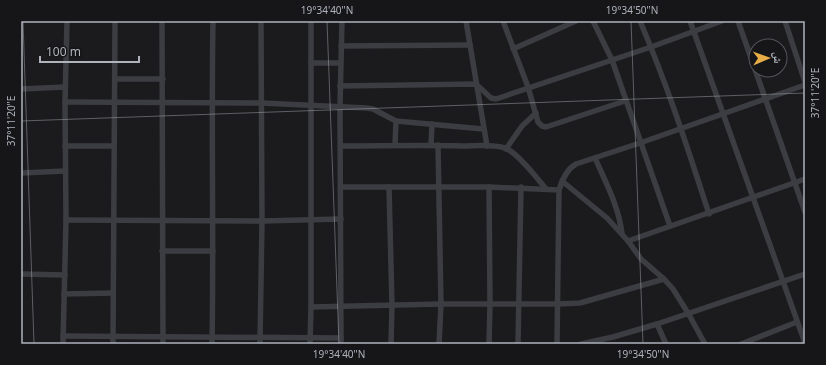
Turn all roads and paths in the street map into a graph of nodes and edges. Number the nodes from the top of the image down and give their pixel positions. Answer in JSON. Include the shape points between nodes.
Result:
{"nodes":[{"id":1,"x":67,"y":21,"type":"edge"},
{"id":2,"x":115,"y":21,"type":"edge"},
{"id":3,"x":162,"y":21,"type":"edge"},
{"id":4,"x":213,"y":21,"type":"edge"},
{"id":5,"x":261,"y":21,"type":"edge"},
{"id":6,"x":311,"y":21,"type":"edge"},
{"id":7,"x":342,"y":21,"type":"edge"},
{"id":8,"x":466,"y":21,"type":"edge"},
{"id":9,"x":503,"y":21,"type":"edge"},
{"id":10,"x":576,"y":21,"type":"edge"},
{"id":11,"x":593,"y":21,"type":"edge"},
{"id":12,"x":640,"y":21,"type":"edge"},
{"id":13,"x":690,"y":21,"type":"edge"},
{"id":14,"x":722,"y":21,"type":"edge"},
{"id":15,"x":738,"y":21,"type":"edge"},
{"id":16,"x":785,"y":21,"type":"edge"},
{"id":17,"x":694,"y":31,"type":"junction"},
{"id":18,"x":470,"y":45,"type":"junction"},
{"id":19,"x":341,"y":46,"type":"junction"},
{"id":20,"x":651,"y":47,"type":"junction"},
{"id":21,"x":513,"y":48,"type":"junction"},
{"id":22,"x":612,"y":60,"type":"junction"},
{"id":23,"x":311,"y":63,"type":"junction"},
{"id":24,"x":340,"y":63,"type":"junction"},
{"id":25,"x":115,"y":79,"type":"junction"},
{"id":26,"x":163,"y":79,"type":"junction"},
{"id":27,"x":476,"y":84,"type":"junction"},
{"id":28,"x":805,"y":84,"type":"edge"},
{"id":29,"x":340,"y":86,"type":"junction"},
{"id":30,"x":65,"y":87,"type":"junction"},
{"id":31,"x":528,"y":87,"type":"junction"},
{"id":32,"x":21,"y":88,"type":"edge"},
{"id":33,"x":766,"y":99,"type":"junction"},
{"id":34,"x":625,"y":101,"type":"junction"},
{"id":35,"x":65,"y":102,"type":"junction"},
{"id":36,"x":114,"y":103,"type":"junction"},
{"id":37,"x":212,"y":103,"type":"junction"},
{"id":38,"x":262,"y":103,"type":"junction"},
{"id":39,"x":163,"y":104,"type":"junction"},
{"id":40,"x":310,"y":105,"type":"junction"},
{"id":41,"x":340,"y":106,"type":"junction"},
{"id":42,"x":536,"y":113,"type":"junction"},
{"id":43,"x":723,"y":114,"type":"junction"},
{"id":44,"x":396,"y":121,"type":"junction"},
{"id":45,"x":432,"y":124,"type":"junction"},
{"id":46,"x":484,"y":129,"type":"junction"},
{"id":47,"x":681,"y":129,"type":"junction"},
{"id":48,"x":640,"y":143,"type":"junction"},
{"id":49,"x":431,"y":145,"type":"junction"},
{"id":50,"x":438,"y":145,"type":"junction"},
{"id":51,"x":65,"y":146,"type":"junction"},
{"id":52,"x":114,"y":146,"type":"junction"},
{"id":53,"x":341,"y":146,"type":"junction"},
{"id":54,"x":395,"y":146,"type":"junction"},
{"id":55,"x":487,"y":146,"type":"junction"},
{"id":56,"x":506,"y":149,"type":"junction"},
{"id":57,"x":595,"y":158,"type":"junction"},
{"id":58,"x":65,"y":171,"type":"junction"},
{"id":59,"x":21,"y":173,"type":"edge"},
{"id":60,"x":805,"y":179,"type":"edge"},
{"id":61,"x":562,"y":181,"type":"junction"},
{"id":62,"x":795,"y":183,"type":"junction"},
{"id":63,"x":438,"y":186,"type":"junction"},
{"id":64,"x":341,"y":187,"type":"junction"},
{"id":65,"x":489,"y":187,"type":"junction"},
{"id":66,"x":521,"y":187,"type":"junction"},
{"id":67,"x":390,"y":188,"type":"junction"},
{"id":68,"x":546,"y":189,"type":"junction"},
{"id":69,"x":559,"y":190,"type":"junction"},
{"id":70,"x":754,"y":198,"type":"junction"},
{"id":71,"x":805,"y":212,"type":"edge"},
{"id":72,"x":709,"y":214,"type":"junction"},
{"id":73,"x":341,"y":219,"type":"junction"},
{"id":74,"x":66,"y":220,"type":"junction"},
{"id":75,"x":162,"y":220,"type":"junction"},
{"id":76,"x":213,"y":220,"type":"junction"},
{"id":77,"x":311,"y":220,"type":"junction"},
{"id":78,"x":114,"y":221,"type":"junction"},
{"id":79,"x":262,"y":221,"type":"junction"},
{"id":80,"x":670,"y":226,"type":"junction"},
{"id":81,"x":622,"y":234,"type":"junction"},
{"id":82,"x":628,"y":241,"type":"junction"},
{"id":83,"x":162,"y":251,"type":"junction"},
{"id":84,"x":213,"y":251,"type":"junction"},
{"id":85,"x":21,"y":274,"type":"edge"},
{"id":86,"x":64,"y":274,"type":"junction"},
{"id":87,"x":805,"y":274,"type":"edge"},
{"id":88,"x":664,"y":279,"type":"junction"},
{"id":89,"x":782,"y":282,"type":"junction"},
{"id":90,"x":113,"y":293,"type":"junction"},
{"id":91,"x":64,"y":294,"type":"junction"},
{"id":92,"x":490,"y":303,"type":"junction"},
{"id":93,"x":441,"y":304,"type":"junction"},
{"id":94,"x":518,"y":304,"type":"junction"},
{"id":95,"x":558,"y":304,"type":"junction"},
{"id":96,"x":392,"y":305,"type":"junction"},
{"id":97,"x":311,"y":307,"type":"junction"},
{"id":98,"x":341,"y":307,"type":"junction"},
{"id":99,"x":688,"y":313,"type":"junction"},
{"id":100,"x":797,"y":322,"type":"junction"},
{"id":101,"x":657,"y":324,"type":"junction"},
{"id":102,"x":113,"y":335,"type":"junction"},
{"id":103,"x":63,"y":336,"type":"junction"},
{"id":104,"x":163,"y":336,"type":"junction"},
{"id":105,"x":212,"y":337,"type":"junction"},
{"id":106,"x":260,"y":337,"type":"junction"},
{"id":107,"x":310,"y":337,"type":"junction"},
{"id":108,"x":341,"y":338,"type":"junction"},
{"id":109,"x":597,"y":343,"type":"edge"},
{"id":110,"x":63,"y":344,"type":"edge"},
{"id":111,"x":113,"y":344,"type":"edge"},
{"id":112,"x":163,"y":344,"type":"edge"},
{"id":113,"x":212,"y":344,"type":"edge"},
{"id":114,"x":260,"y":344,"type":"edge"},
{"id":115,"x":310,"y":344,"type":"edge"},
{"id":116,"x":340,"y":344,"type":"edge"},
{"id":117,"x":391,"y":344,"type":"edge"},
{"id":118,"x":439,"y":344,"type":"edge"},
{"id":119,"x":489,"y":344,"type":"edge"},
{"id":120,"x":518,"y":344,"type":"edge"},
{"id":121,"x":557,"y":344,"type":"edge"},
{"id":122,"x":581,"y":344,"type":"edge"},
{"id":123,"x":666,"y":344,"type":"edge"},
{"id":124,"x":705,"y":344,"type":"edge"},
{"id":125,"x":741,"y":344,"type":"edge"},
{"id":126,"x":805,"y":344,"type":"edge"}],
"edges":[{"from":1,"to":30,"type":"street"},
{"from":2,"to":25,"type":"street"},
{"from":3,"to":26,"type":"street"},
{"from":4,"to":37,"type":"street"},
{"from":5,"to":38,"type":"street"},
{"from":6,"to":23,"type":"street"},
{"from":7,"to":19,"type":"street"},
{"from":8,"to":18,"type":"street"},
{"from":9,"to":21,"type":"street"},
{"from":10,"to":21,"type":"street"},
{"from":11,"to":22,"type":"street"},
{"from":12,"to":20,"type":"street"},
{"from":13,"to":17,"type":"street"},
{"from":14,"to":17,"type":"street"},
{"from":15,"to":33,"type":"street"},
{"from":16,"to":28,"type":"street"},
{"from":17,"to":20,"type":"street"},
{"from":17,"to":43,"type":"street"},
{"from":18,"to":19,"type":"street"},
{"from":18,"to":27,"type":"street"},
{"from":19,"to":24,"type":"street"},
{"from":20,"to":22,"type":"street"},
{"from":20,"to":47,"type":"street"},
{"from":21,"to":31,"type":"street"},
{"from":22,"to":31,"type":"street"},
{"from":22,"to":34,"type":"street"},
{"from":23,"to":24,"type":"street"},
{"from":23,"to":40,"type":"street"},
{"from":24,"to":29,"type":"street"},
{"from":25,"to":26,"type":"street"},
{"from":25,"to":36,"type":"street"},
{"from":26,"to":39,"type":"street"},
{"from":27,"to":29,"type":"street"},
{"from":27,"to":31,"type":"street","via":[[493,99]]},
{"from":27,"to":46,"type":"street"},
{"from":28,"to":33,"type":"street"},
{"from":29,"to":41,"type":"street"},
{"from":30,"to":32,"type":"street"},
{"from":30,"to":35,"type":"street"},
{"from":31,"to":42,"type":"street"},
{"from":33,"to":43,"type":"street"},
{"from":33,"to":62,"type":"street"},
{"from":34,"to":42,"type":"street","via":[[546,127],[538,122]]},
{"from":34,"to":48,"type":"street"},
{"from":35,"to":36,"type":"street"},
{"from":35,"to":51,"type":"street"},
{"from":36,"to":39,"type":"street"},
{"from":36,"to":52,"type":"street"},
{"from":37,"to":38,"type":"street"},
{"from":37,"to":39,"type":"street"},
{"from":37,"to":76,"type":"street"},
{"from":38,"to":40,"type":"street"},
{"from":38,"to":79,"type":"street"},
{"from":39,"to":75,"type":"street"},
{"from":40,"to":41,"type":"street"},
{"from":40,"to":77,"type":"street"},
{"from":41,"to":44,"type":"street","via":[[373,109]]},
{"from":41,"to":53,"type":"street"},
{"from":42,"to":56,"type":"street","via":[[522,126]]},
{"from":43,"to":47,"type":"street"},
{"from":43,"to":70,"type":"street"},
{"from":44,"to":45,"type":"street"},
{"from":44,"to":54,"type":"street"},
{"from":45,"to":46,"type":"street"},
{"from":45,"to":49,"type":"street"},
{"from":46,"to":55,"type":"street"},
{"from":47,"to":48,"type":"street"},
{"from":47,"to":72,"type":"street"},
{"from":48,"to":57,"type":"street"},
{"from":48,"to":80,"type":"street"},
{"from":49,"to":50,"type":"street"},
{"from":49,"to":54,"type":"street"},
{"from":50,"to":55,"type":"street"},
{"from":50,"to":63,"type":"street"},
{"from":51,"to":52,"type":"street"},
{"from":51,"to":58,"type":"street"},
{"from":52,"to":78,"type":"street"},
{"from":53,"to":54,"type":"street"},
{"from":53,"to":64,"type":"street"},
{"from":55,"to":56,"type":"street"},
{"from":56,"to":68,"type":"street","via":[[531,170]]},
{"from":57,"to":61,"type":"street","via":[[571,166]]},
{"from":57,"to":81,"type":"street","via":[[616,206]]},
{"from":58,"to":59,"type":"street"},
{"from":58,"to":74,"type":"street"},
{"from":60,"to":62,"type":"street"},
{"from":61,"to":69,"type":"street"},
{"from":61,"to":81,"type":"street","via":[[607,218]]},
{"from":62,"to":70,"type":"street"},
{"from":62,"to":71,"type":"street"},
{"from":63,"to":65,"type":"street"},
{"from":63,"to":67,"type":"street"},
{"from":63,"to":93,"type":"street"},
{"from":64,"to":67,"type":"street"},
{"from":64,"to":73,"type":"street"},
{"from":65,"to":66,"type":"street"},
{"from":65,"to":92,"type":"street"},
{"from":66,"to":68,"type":"street"},
{"from":66,"to":94,"type":"street"},
{"from":67,"to":96,"type":"street"},
{"from":68,"to":69,"type":"street"},
{"from":69,"to":95,"type":"street"},
{"from":70,"to":72,"type":"street"},
{"from":70,"to":89,"type":"street"},
{"from":72,"to":80,"type":"street"},
{"from":73,"to":77,"type":"street"},
{"from":73,"to":98,"type":"street"},
{"from":74,"to":78,"type":"street"},
{"from":74,"to":86,"type":"street"},
{"from":75,"to":76,"type":"street"},
{"from":75,"to":78,"type":"street"},
{"from":75,"to":83,"type":"street"},
{"from":76,"to":79,"type":"street"},
{"from":76,"to":84,"type":"street"},
{"from":77,"to":79,"type":"street"},
{"from":77,"to":97,"type":"street"},
{"from":78,"to":90,"type":"street"},
{"from":79,"to":106,"type":"street"},
{"from":80,"to":82,"type":"street"},
{"from":81,"to":82,"type":"street"},
{"from":82,"to":88,"type":"street","via":[[640,260]]},
{"from":83,"to":84,"type":"street"},
{"from":83,"to":104,"type":"street"},
{"from":84,"to":105,"type":"street"},
{"from":85,"to":86,"type":"street"},
{"from":86,"to":91,"type":"street"},
{"from":87,"to":89,"type":"street"},
{"from":88,"to":95,"type":"street","via":[[588,302]]},
{"from":88,"to":99,"type":"street"},
{"from":89,"to":99,"type":"street"},
{"from":89,"to":100,"type":"street"},
{"from":90,"to":91,"type":"street"},
{"from":90,"to":102,"type":"street"},
{"from":91,"to":103,"type":"street"},
{"from":92,"to":93,"type":"street"},
{"from":92,"to":94,"type":"street"},
{"from":92,"to":119,"type":"street"},
{"from":93,"to":96,"type":"street"},
{"from":93,"to":118,"type":"street"},
{"from":94,"to":95,"type":"street"},
{"from":94,"to":120,"type":"street"},
{"from":95,"to":121,"type":"street"},
{"from":96,"to":98,"type":"street"},
{"from":96,"to":117,"type":"street"},
{"from":97,"to":98,"type":"street"},
{"from":97,"to":107,"type":"street"},
{"from":98,"to":108,"type":"street"},
{"from":99,"to":101,"type":"street"},
{"from":99,"to":124,"type":"street"},
{"from":100,"to":125,"type":"street"},
{"from":100,"to":126,"type":"street"},
{"from":101,"to":109,"type":"street"},
{"from":101,"to":123,"type":"street"},
{"from":102,"to":103,"type":"street"},
{"from":102,"to":104,"type":"street"},
{"from":102,"to":111,"type":"street"},
{"from":103,"to":110,"type":"street"},
{"from":104,"to":105,"type":"street"},
{"from":104,"to":112,"type":"street"},
{"from":105,"to":106,"type":"street"},
{"from":105,"to":113,"type":"street"},
{"from":106,"to":107,"type":"street"},
{"from":106,"to":114,"type":"street"},
{"from":107,"to":108,"type":"street"},
{"from":107,"to":115,"type":"street"},
{"from":108,"to":116,"type":"street"},
{"from":109,"to":122,"type":"street"}]}
